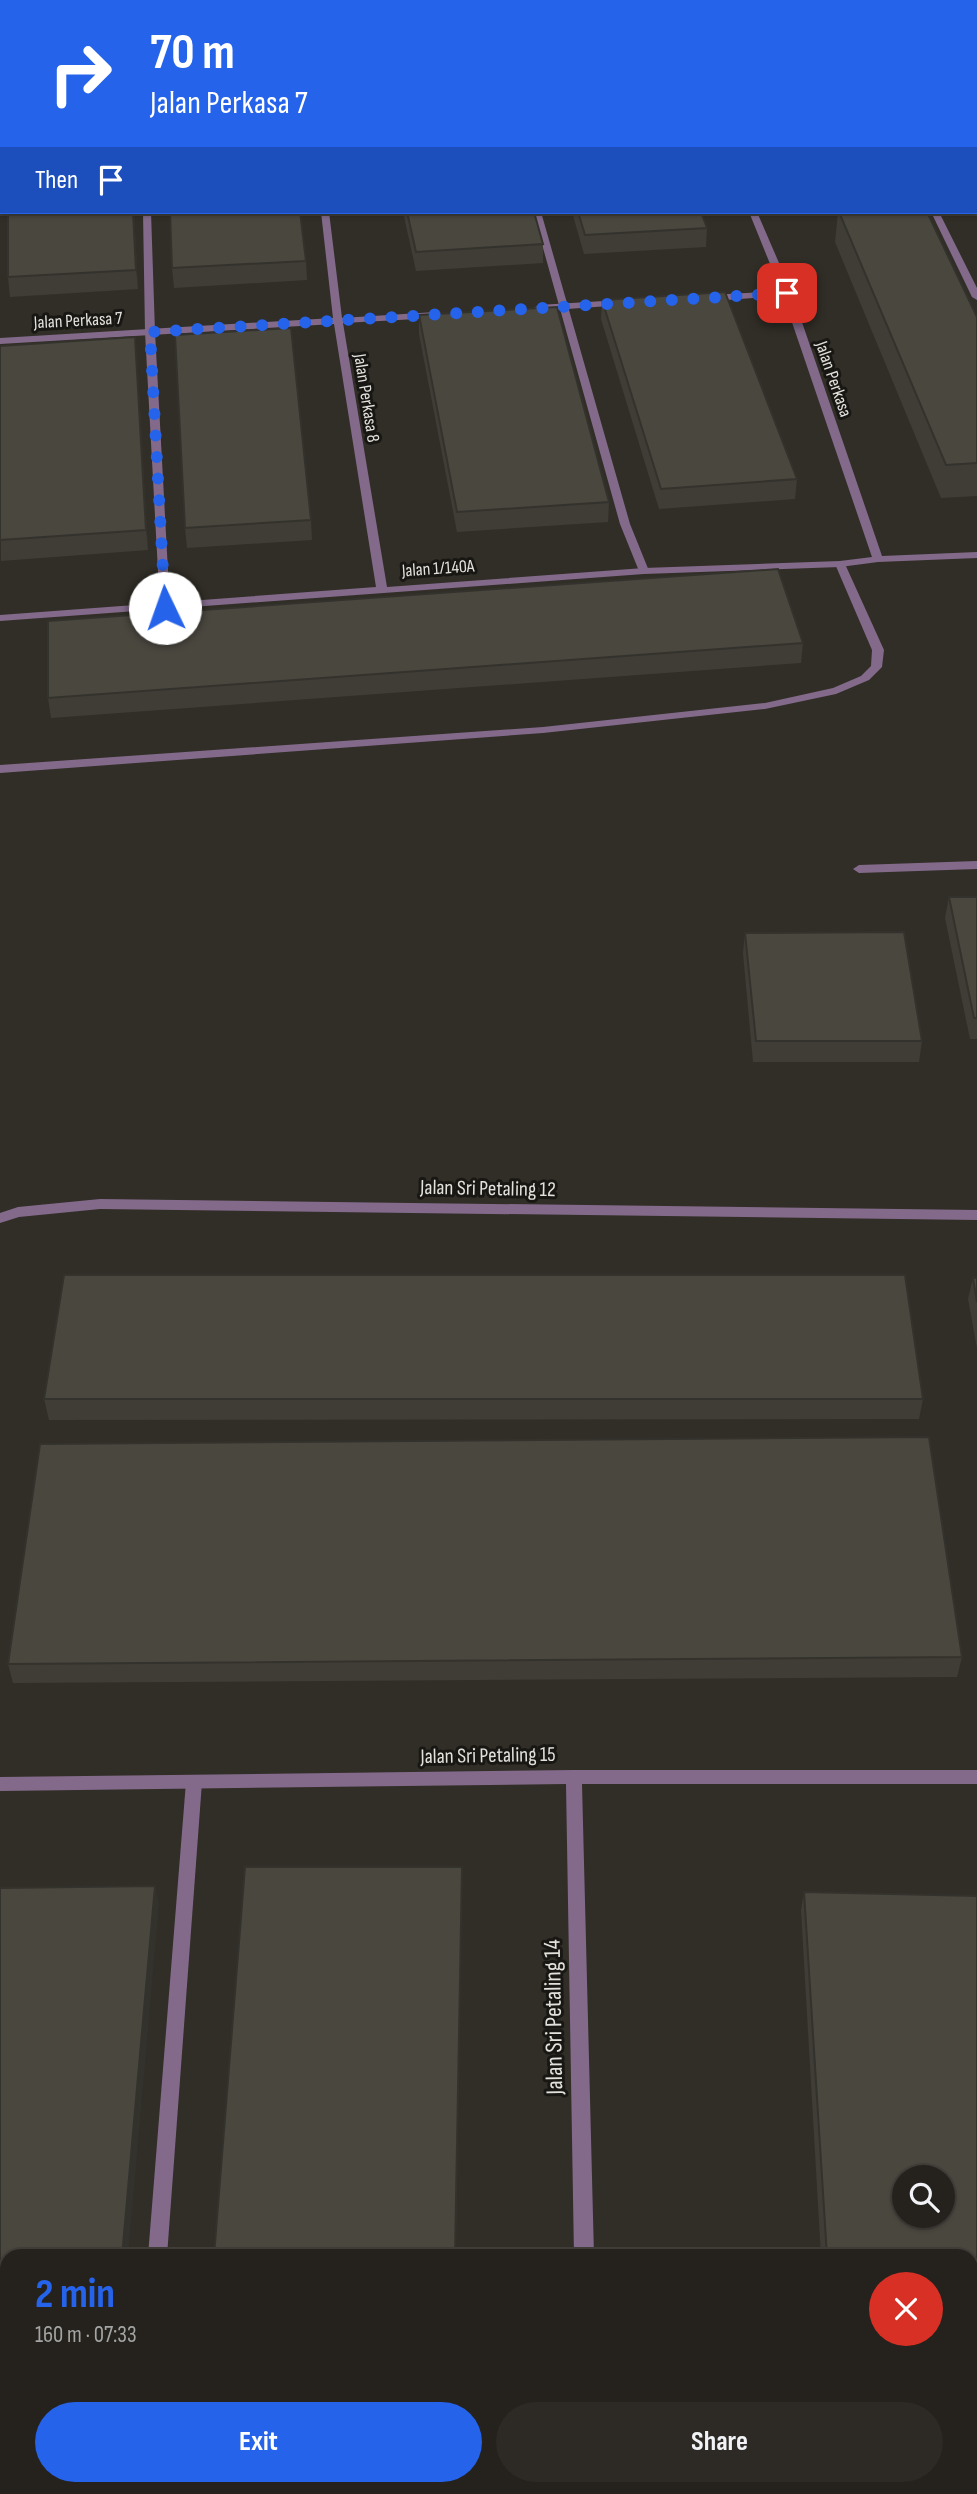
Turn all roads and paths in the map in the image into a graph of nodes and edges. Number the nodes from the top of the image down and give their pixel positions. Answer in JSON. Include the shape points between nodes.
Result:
{"nodes":[{"id":1,"x":147,"y":214,"type":"edge"},
{"id":2,"x":324,"y":214,"type":"edge"},
{"id":3,"x":538,"y":214,"type":"edge"},
{"id":4,"x":754,"y":214,"type":"edge"},
{"id":5,"x":936,"y":214,"type":"dead end"},
{"id":6,"x":787,"y":293,"type":"junction"},
{"id":7,"x":977,"y":297,"type":"edge"},
{"id":8,"x":703,"y":298,"type":"edge"},
{"id":9,"x":633,"y":302,"type":"edge"},
{"id":10,"x":563,"y":307,"type":"junction"},
{"id":11,"x":524,"y":309,"type":"edge"},
{"id":12,"x":444,"y":314,"type":"edge"},
{"id":13,"x":338,"y":321,"type":"junction"},
{"id":14,"x":150,"y":332,"type":"junction"},
{"id":15,"x":0,"y":341,"type":"edge"},
{"id":16,"x":977,"y":555,"type":"edge"},
{"id":17,"x":878,"y":559,"type":"junction"},
{"id":18,"x":840,"y":564,"type":"junction"},
{"id":19,"x":644,"y":571,"type":"junction"},
{"id":20,"x":382,"y":589,"type":"junction"},
{"id":21,"x":165,"y":608,"type":"junction"},
{"id":22,"x":0,"y":618,"type":"edge"},
{"id":23,"x":0,"y":769,"type":"edge"},
{"id":24,"x":977,"y":865,"type":"edge"},
{"id":25,"x":859,"y":869,"type":"dead end"},
{"id":26,"x":977,"y":1215,"type":"edge"},
{"id":27,"x":0,"y":1218,"type":"edge"},
{"id":28,"x":574,"y":1777,"type":"junction"},
{"id":29,"x":977,"y":1777,"type":"edge"},
{"id":30,"x":194,"y":1782,"type":"junction"},
{"id":31,"x":0,"y":1784,"type":"edge"},
{"id":32,"x":158,"y":2249,"type":"edge"},
{"id":33,"x":584,"y":2249,"type":"edge"}],
"edges":[{"from":1,"to":14,"type":"street"},
{"from":2,"to":13,"type":"street","name":"Jalan Perkasa 8"},
{"from":3,"to":10,"type":"street"},
{"from":4,"to":6,"type":"street","name":"Jalan Perkasa"},
{"from":5,"to":7,"type":"street"},
{"from":6,"to":8,"type":"street"},
{"from":6,"to":17,"type":"street","name":"Jalan Perkasa"},
{"from":9,"to":10,"type":"street"},
{"from":10,"to":11,"type":"street"},
{"from":10,"to":19,"type":"street","via":[[625,524]]},
{"from":12,"to":13,"type":"street","name":"Jalan Perkasa 7"},
{"from":13,"to":14,"type":"street","name":"Jalan Perkasa 7"},
{"from":13,"to":20,"type":"street","name":"Jalan Perkasa 8"},
{"from":14,"to":15,"type":"street","name":"Jalan Perkasa 7"},
{"from":14,"to":21,"type":"street"},
{"from":16,"to":17,"type":"street","name":"Jalan 1/140A"},
{"from":17,"to":18,"type":"street","name":"Jalan 1/140A"},
{"from":18,"to":19,"type":"street","name":"Jalan 1/140A"},
{"from":18,"to":23,"type":"street","via":[[877,650],[876,667],[865,678],[835,691],[765,706],[543,730]]},
{"from":19,"to":20,"type":"street","name":"Jalan 1/140A"},
{"from":20,"to":21,"type":"street","name":"Jalan 1/140A"},
{"from":21,"to":22,"type":"street","name":"Jalan 1/140A"},
{"from":24,"to":25,"type":"street"},
{"from":26,"to":27,"type":"street","name":"Jalan Sri Petaling 12","via":[[100,1204]]},
{"from":28,"to":29,"type":"street","name":"Jalan Sri Petaling 15"},
{"from":28,"to":30,"type":"street","name":"Jalan Sri Petaling 15"},
{"from":28,"to":33,"type":"street","name":"Jalan Sri Petaling 14"},
{"from":30,"to":31,"type":"street","name":"Jalan Sri Petaling 15"},
{"from":30,"to":32,"type":"street"}]}
